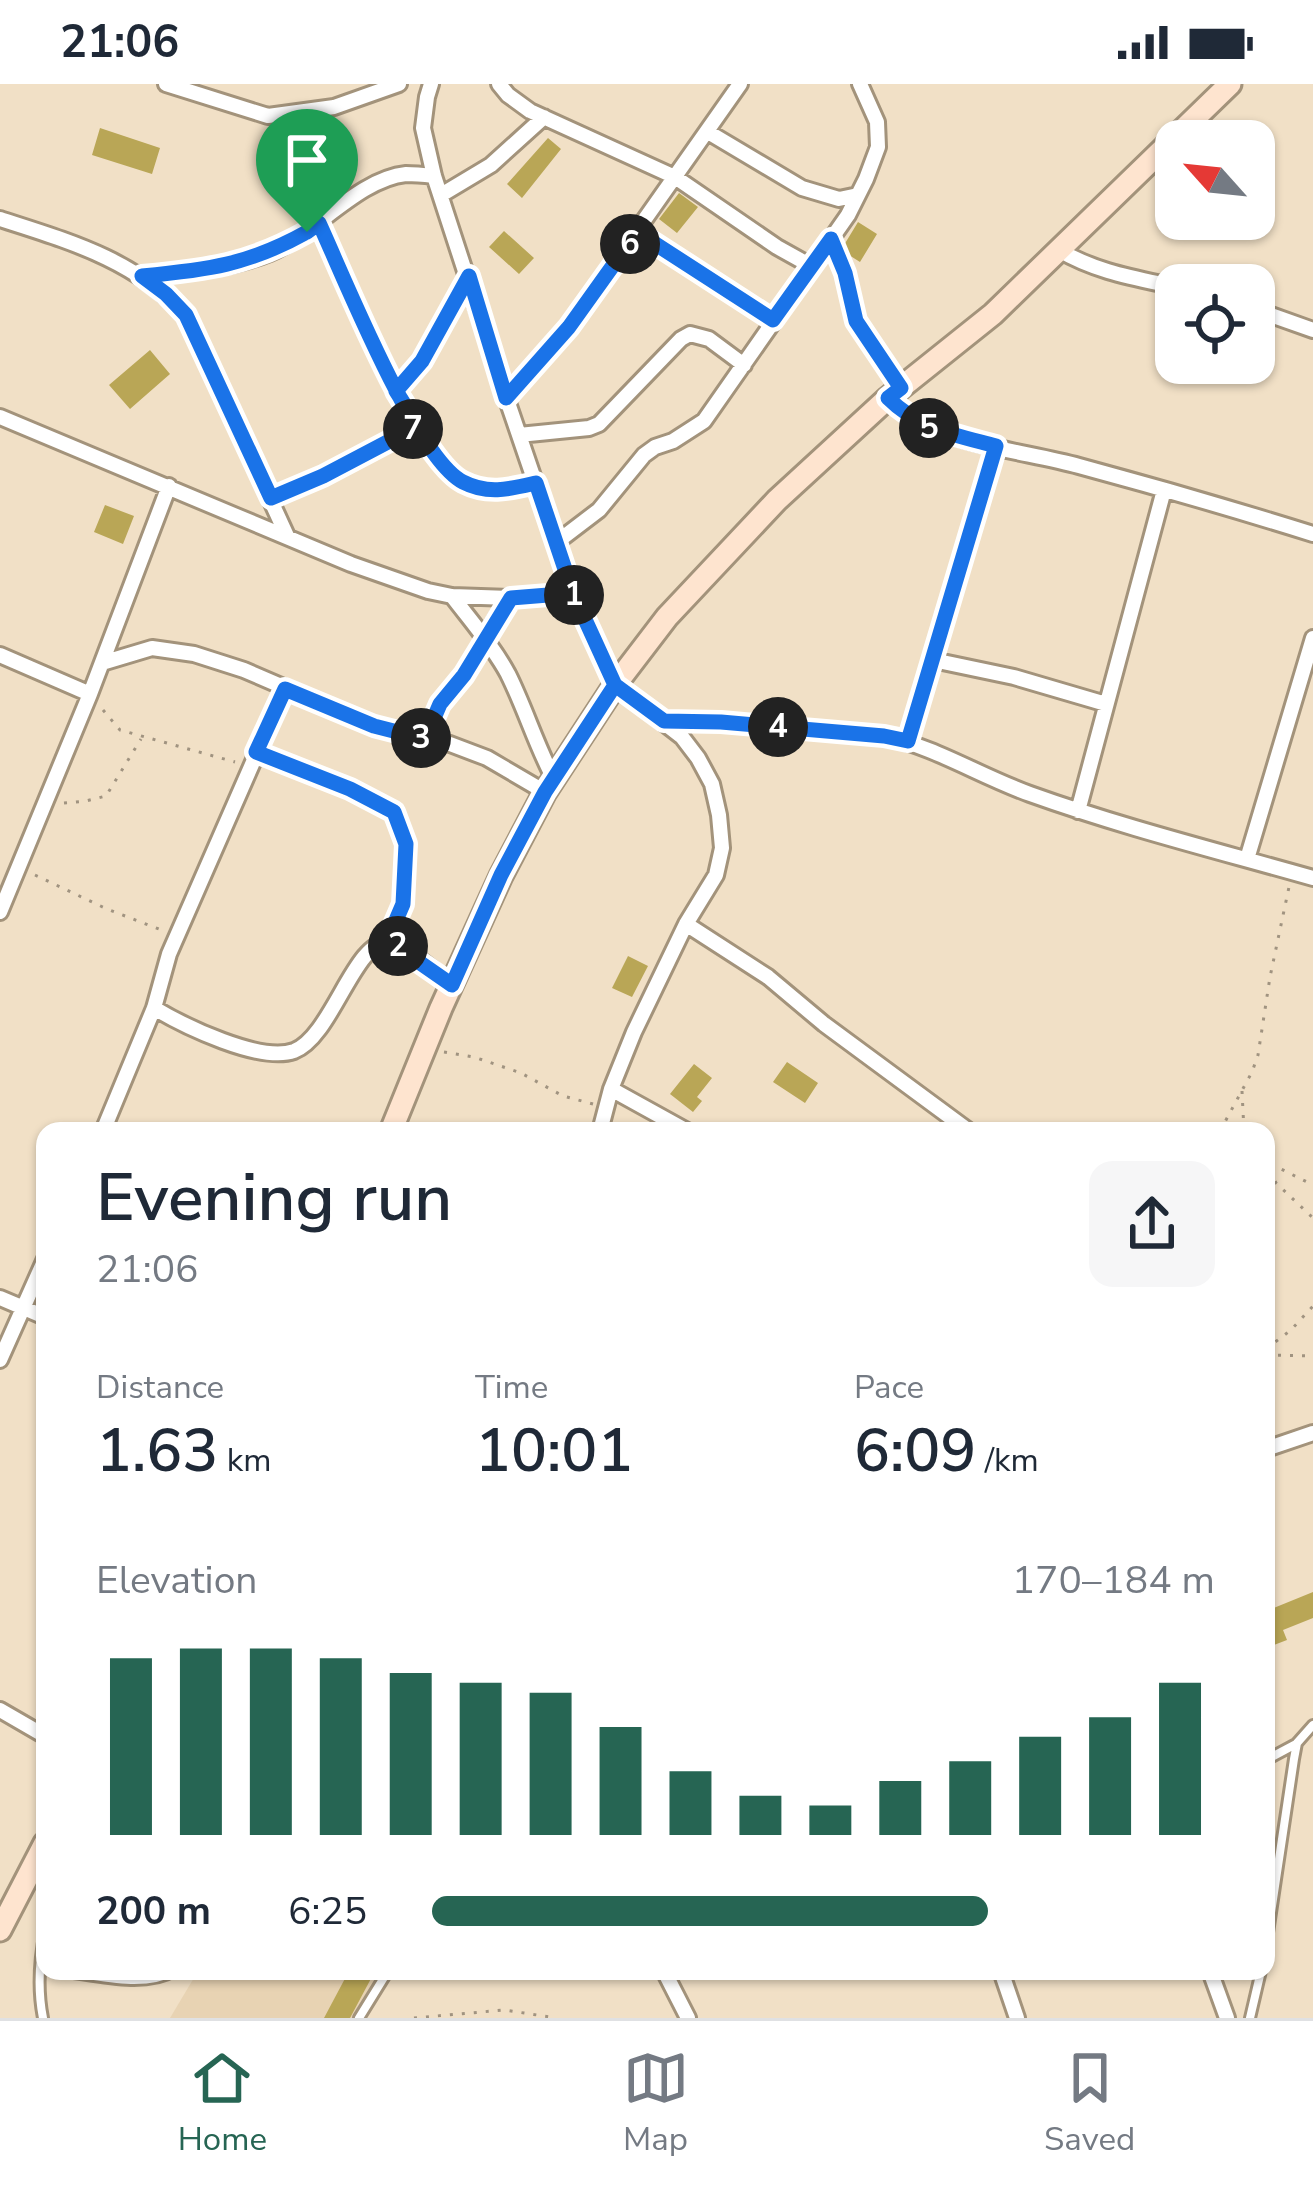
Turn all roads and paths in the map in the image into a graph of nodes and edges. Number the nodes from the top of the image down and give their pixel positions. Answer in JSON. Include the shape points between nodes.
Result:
{"nodes":[{"id":1,"x":166,"y":84,"type":"edge"},
{"id":2,"x":399,"y":84,"type":"edge"},
{"id":3,"x":431,"y":84,"type":"edge"},
{"id":4,"x":499,"y":84,"type":"edge"},
{"id":5,"x":740,"y":84,"type":"edge"},
{"id":6,"x":860,"y":84,"type":"edge"},
{"id":7,"x":1220,"y":87,"type":"edge"},
{"id":8,"x":544,"y":117,"type":"junction"},
{"id":9,"x":708,"y":132,"type":"junction"},
{"id":10,"x":434,"y":176,"type":"junction"},
{"id":11,"x":675,"y":177,"type":"junction"},
{"id":12,"x":441,"y":195,"type":"junction"},
{"id":13,"x":857,"y":195,"type":"junction"},
{"id":14,"x":0,"y":219,"type":"edge"},
{"id":15,"x":319,"y":223,"type":"junction"},
{"id":16,"x":637,"y":232,"type":"junction"},
{"id":17,"x":831,"y":239,"type":"junction"},
{"id":18,"x":1059,"y":250,"type":"junction"},
{"id":19,"x":811,"y":266,"type":"junction"},
{"id":20,"x":142,"y":276,"type":"junction"},
{"id":21,"x":469,"y":276,"type":"junction"},
{"id":22,"x":1155,"y":283,"type":"edge"},
{"id":23,"x":1275,"y":316,"type":"edge"},
{"id":24,"x":773,"y":320,"type":"junction"},
{"id":25,"x":1313,"y":330,"type":"edge"},
{"id":26,"x":744,"y":365,"type":"junction"},
{"id":27,"x":396,"y":391,"type":"junction"},
{"id":28,"x":894,"y":393,"type":"junction"},
{"id":29,"x":506,"y":398,"type":"junction"},
{"id":30,"x":0,"y":416,"type":"edge"},
{"id":31,"x":418,"y":426,"type":"junction"},
{"id":32,"x":519,"y":435,"type":"junction"},
{"id":33,"x":996,"y":446,"type":"junction"},
{"id":34,"x":536,"y":483,"type":"junction"},
{"id":35,"x":169,"y":486,"type":"junction"},
{"id":36,"x":1164,"y":490,"type":"junction"},
{"id":37,"x":271,"y":498,"type":"junction"},
{"id":38,"x":1313,"y":534,"type":"edge"},
{"id":39,"x":287,"y":536,"type":"junction"},
{"id":40,"x":557,"y":542,"type":"junction"},
{"id":41,"x":573,"y":593,"type":"junction"},
{"id":42,"x":452,"y":596,"type":"junction"},
{"id":43,"x":511,"y":598,"type":"junction"},
{"id":44,"x":484,"y":638,"type":"junction"},
{"id":45,"x":1313,"y":638,"type":"edge"},
{"id":46,"x":0,"y":655,"type":"edge"},
{"id":47,"x":933,"y":660,"type":"junction"},
{"id":48,"x":102,"y":663,"type":"junction"},
{"id":49,"x":615,"y":685,"type":"junction"},
{"id":50,"x":285,"y":689,"type":"junction"},
{"id":51,"x":92,"y":690,"type":"junction"},
{"id":52,"x":1106,"y":704,"type":"junction"},
{"id":53,"x":664,"y":721,"type":"junction"},
{"id":54,"x":142,"y":737,"type":"junction"},
{"id":55,"x":425,"y":739,"type":"junction"},
{"id":56,"x":908,"y":741,"type":"junction"},
{"id":57,"x":254,"y":758,"type":"junction"},
{"id":58,"x":550,"y":786,"type":"junction"},
{"id":59,"x":44,"y":805,"type":"junction"},
{"id":60,"x":1078,"y":811,"type":"junction"},
{"id":61,"x":0,"y":859,"type":"edge"},
{"id":62,"x":1247,"y":859,"type":"junction"},
{"id":63,"x":17,"y":867,"type":"junction"},
{"id":64,"x":1292,"y":872,"type":"junction"},
{"id":65,"x":1313,"y":878,"type":"edge"},
{"id":66,"x":0,"y":912,"type":"edge"},
{"id":67,"x":686,"y":924,"type":"junction"},
{"id":68,"x":177,"y":936,"type":"junction"},
{"id":69,"x":393,"y":944,"type":"junction"},
{"id":70,"x":452,"y":985,"type":"junction"},
{"id":71,"x":154,"y":1008,"type":"junction"},
{"id":72,"x":425,"y":1048,"type":"junction"},
{"id":73,"x":610,"y":1089,"type":"junction"},
{"id":74,"x":1242,"y":1089,"type":"junction"},
{"id":75,"x":607,"y":1108,"type":"junction"},
{"id":76,"x":107,"y":1122,"type":"edge"},
{"id":77,"x":395,"y":1122,"type":"edge"},
{"id":78,"x":603,"y":1122,"type":"edge"},
{"id":79,"x":673,"y":1122,"type":"edge"},
{"id":80,"x":958,"y":1122,"type":"edge"},
{"id":81,"x":1225,"y":1122,"type":"edge"},
{"id":82,"x":1244,"y":1122,"type":"edge"},
{"id":83,"x":1275,"y":1165,"type":"edge"},
{"id":84,"x":1275,"y":1180,"type":"edge"},
{"id":85,"x":1313,"y":1184,"type":"edge"},
{"id":86,"x":1313,"y":1218,"type":"edge"},
{"id":87,"x":36,"y":1278,"type":"edge"},
{"id":88,"x":0,"y":1298,"type":"edge"},
{"id":89,"x":1313,"y":1306,"type":"edge"},
{"id":90,"x":22,"y":1308,"type":"junction"},
{"id":91,"x":36,"y":1313,"type":"edge"},
{"id":92,"x":1275,"y":1344,"type":"edge"},
{"id":93,"x":1275,"y":1353,"type":"edge"},
{"id":94,"x":1313,"y":1355,"type":"edge"},
{"id":95,"x":0,"y":1360,"type":"edge"},
{"id":96,"x":1313,"y":1432,"type":"edge"},
{"id":97,"x":1275,"y":1446,"type":"edge"},
{"id":98,"x":0,"y":1710,"type":"edge"},
{"id":99,"x":1313,"y":1726,"type":"edge"},
{"id":100,"x":36,"y":1731,"type":"edge"},
{"id":101,"x":1297,"y":1743,"type":"junction"},
{"id":102,"x":1275,"y":1755,"type":"edge"},
{"id":103,"x":36,"y":1858,"type":"edge"},
{"id":104,"x":1275,"y":1887,"type":"edge"},
{"id":105,"x":6,"y":1905,"type":"edge"},
{"id":106,"x":0,"y":1930,"type":"edge"},
{"id":107,"x":41,"y":1980,"type":"edge"},
{"id":108,"x":382,"y":1980,"type":"edge"},
{"id":109,"x":669,"y":1980,"type":"edge"},
{"id":110,"x":1004,"y":1980,"type":"edge"},
{"id":111,"x":1213,"y":1980,"type":"edge"},
{"id":112,"x":1260,"y":1980,"type":"edge"},
{"id":113,"x":537,"y":2016,"type":"edge"},
{"id":114,"x":43,"y":2018,"type":"edge"},
{"id":115,"x":359,"y":2018,"type":"edge"},
{"id":116,"x":414,"y":2018,"type":"edge"},
{"id":117,"x":557,"y":2018,"type":"edge"},
{"id":118,"x":688,"y":2018,"type":"edge"},
{"id":119,"x":1017,"y":2018,"type":"edge"},
{"id":120,"x":1227,"y":2018,"type":"edge"},
{"id":121,"x":1250,"y":2018,"type":"edge"}],
"edges":[{"from":1,"to":2,"type":"street","via":[[268,116],[334,107]]},
{"from":3,"to":10,"type":"street","via":[[423,128]]},
{"from":4,"to":8,"type":"street"},
{"from":5,"to":9,"type":"street"},
{"from":6,"to":13,"type":"street","via":[[878,147]]},
{"from":7,"to":18,"type":"street"},
{"from":8,"to":11,"type":"street"},
{"from":8,"to":12,"type":"street","via":[[491,165]]},
{"from":9,"to":11,"type":"street"},
{"from":9,"to":13,"type":"street","via":[[802,188],[839,199]]},
{"from":10,"to":12,"type":"street"},
{"from":10,"to":15,"type":"street","via":[[406,174],[372,185]]},
{"from":11,"to":16,"type":"street"},
{"from":11,"to":19,"type":"street"},
{"from":12,"to":21,"type":"street"},
{"from":13,"to":17,"type":"street"},
{"from":14,"to":20,"type":"street"},
{"from":15,"to":20,"type":"street","via":[[270,253]]},
{"from":15,"to":27,"type":"street"},
{"from":16,"to":24,"type":"street"},
{"from":16,"to":29,"type":"street"},
{"from":17,"to":19,"type":"street"},
{"from":17,"to":28,"type":"path","via":[[856,321]]},
{"from":18,"to":22,"type":"street"},
{"from":18,"to":28,"type":"street"},
{"from":19,"to":24,"type":"street"},
{"from":20,"to":37,"type":"street","via":[[186,315]]},
{"from":21,"to":27,"type":"path"},
{"from":21,"to":29,"type":"street"},
{"from":23,"to":25,"type":"street"},
{"from":24,"to":26,"type":"street"},
{"from":26,"to":32,"type":"street","via":[[690,334],[599,424]]},
{"from":26,"to":40,"type":"street","via":[[704,421],[644,455],[598,510]]},
{"from":27,"to":31,"type":"street"},
{"from":28,"to":33,"type":"street","via":[[905,415]]},
{"from":28,"to":49,"type":"street","via":[[705,574]]},
{"from":29,"to":32,"type":"street"},
{"from":30,"to":35,"type":"street"},
{"from":31,"to":34,"type":"street","via":[[459,481],[485,491]]},
{"from":31,"to":37,"type":"path"},
{"from":32,"to":34,"type":"street"},
{"from":33,"to":36,"type":"street"},
{"from":33,"to":47,"type":"street"},
{"from":34,"to":40,"type":"street"},
{"from":35,"to":39,"type":"street"},
{"from":35,"to":48,"type":"street"},
{"from":36,"to":38,"type":"street"},
{"from":36,"to":52,"type":"street"},
{"from":37,"to":39,"type":"street"},
{"from":39,"to":42,"type":"street"},
{"from":40,"to":41,"type":"street"},
{"from":41,"to":43,"type":"street"},
{"from":41,"to":49,"type":"street"},
{"from":42,"to":43,"type":"street"},
{"from":42,"to":44,"type":"street"},
{"from":43,"to":44,"type":"street"},
{"from":44,"to":55,"type":"path"},
{"from":44,"to":58,"type":"street","via":[[509,676]]},
{"from":45,"to":62,"type":"street"},
{"from":46,"to":51,"type":"street"},
{"from":47,"to":52,"type":"street"},
{"from":47,"to":56,"type":"street"},
{"from":48,"to":50,"type":"street","via":[[171,649]]},
{"from":48,"to":51,"type":"street"},
{"from":49,"to":53,"type":"street"},
{"from":49,"to":58,"type":"street"},
{"from":50,"to":55,"type":"street"},
{"from":50,"to":57,"type":"street"},
{"from":51,"to":54,"type":"path","via":[[112,723]]},
{"from":51,"to":59,"type":"street"},
{"from":52,"to":60,"type":"street"},
{"from":53,"to":56,"type":"street"},
{"from":53,"to":67,"type":"street","via":[[698,758],[719,815],[716,875]]},
{"from":54,"to":57,"type":"path"},
{"from":54,"to":59,"type":"path","via":[[106,796]]},
{"from":55,"to":58,"type":"street"},
{"from":56,"to":60,"type":"street"},
{"from":57,"to":68,"type":"street"},
{"from":57,"to":69,"type":"street","via":[[394,812],[406,844]]},
{"from":58,"to":70,"type":"street"},
{"from":59,"to":63,"type":"street"},
{"from":60,"to":62,"type":"street"},
{"from":61,"to":63,"type":"street"},
{"from":62,"to":64,"type":"street"},
{"from":63,"to":66,"type":"street"},
{"from":63,"to":68,"type":"path"},
{"from":64,"to":65,"type":"street"},
{"from":64,"to":74,"type":"path","via":[[1258,1054]]},
{"from":67,"to":73,"type":"street"},
{"from":67,"to":80,"type":"street"},
{"from":68,"to":71,"type":"street"},
{"from":69,"to":70,"type":"street"},
{"from":69,"to":71,"type":"street","via":[[361,960],[331,1016],[296,1050],[259,1051]]},
{"from":70,"to":72,"type":"street"},
{"from":71,"to":76,"type":"street"},
{"from":72,"to":75,"type":"path","via":[[493,1064]]},
{"from":72,"to":77,"type":"street"},
{"from":73,"to":75,"type":"street"},
{"from":73,"to":79,"type":"street"},
{"from":74,"to":81,"type":"path"},
{"from":74,"to":82,"type":"path"},
{"from":75,"to":78,"type":"street"},
{"from":83,"to":85,"type":"path"},
{"from":84,"to":86,"type":"path"},
{"from":87,"to":90,"type":"street"},
{"from":88,"to":90,"type":"street"},
{"from":89,"to":92,"type":"path"},
{"from":90,"to":91,"type":"street"},
{"from":90,"to":95,"type":"street"},
{"from":93,"to":94,"type":"path"},
{"from":96,"to":97,"type":"street"},
{"from":98,"to":100,"type":"street"},
{"from":99,"to":101,"type":"lane"},
{"from":101,"to":102,"type":"lane"},
{"from":101,"to":104,"type":"lane"},
{"from":103,"to":105,"type":"street"},
{"from":105,"to":106,"type":"street"},
{"from":107,"to":114,"type":"lane"},
{"from":108,"to":115,"type":"lane"},
{"from":109,"to":118,"type":"street"},
{"from":110,"to":119,"type":"street"},
{"from":111,"to":120,"type":"street"},
{"from":112,"to":121,"type":"lane"},
{"from":113,"to":116,"type":"path","via":[[504,2010]]},
{"from":113,"to":117,"type":"path"}]}
